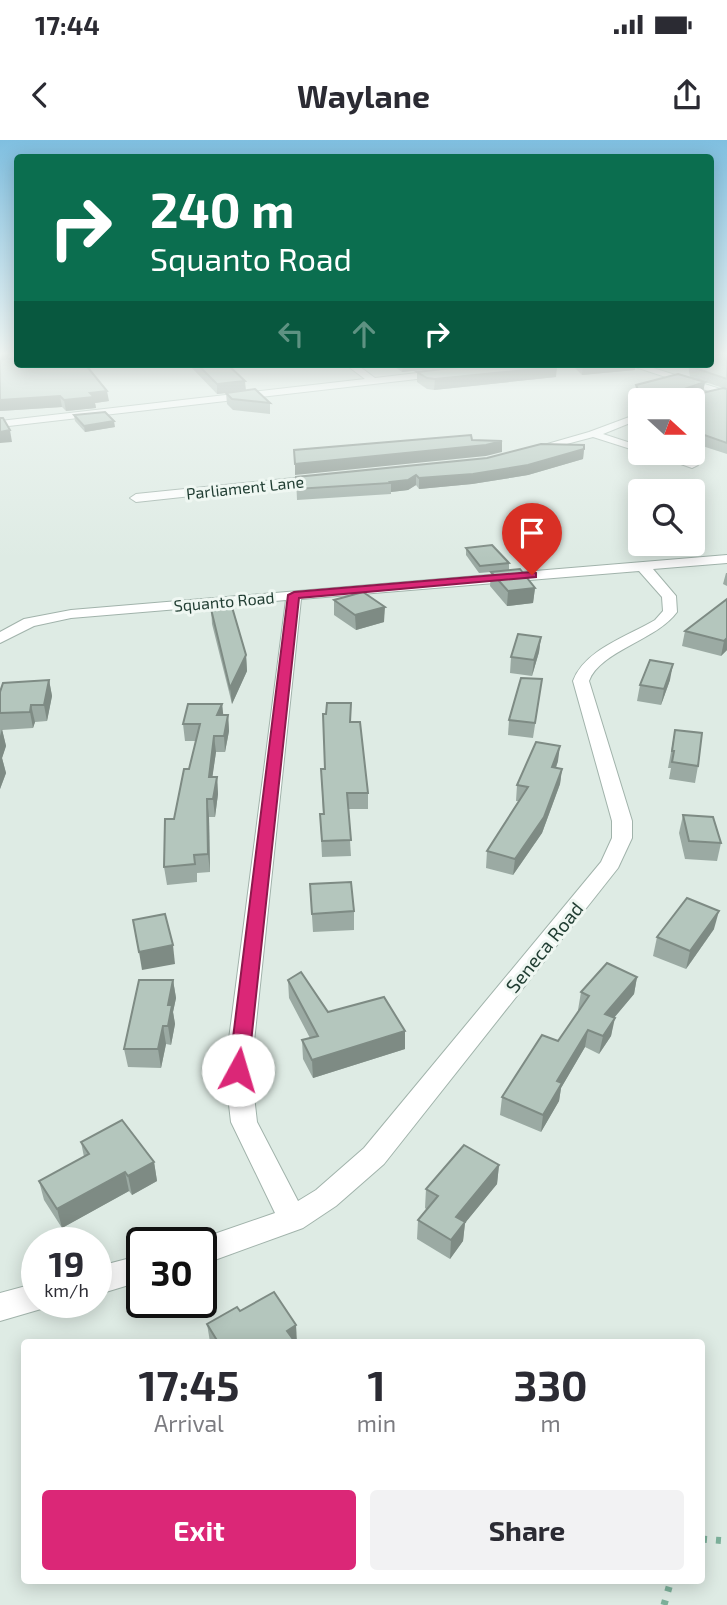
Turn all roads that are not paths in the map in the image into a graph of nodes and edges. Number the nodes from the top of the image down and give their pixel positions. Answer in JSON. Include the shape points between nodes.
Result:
{"nodes":[{"id":1,"x":22,"y":422,"type":"edge"},
{"id":2,"x":623,"y":422,"type":"edge"},
{"id":3,"x":0,"y":425,"type":"edge"},
{"id":4,"x":593,"y":434,"type":"junction"},
{"id":5,"x":628,"y":445,"type":"edge"},
{"id":6,"x":511,"y":456,"type":"edge"},
{"id":7,"x":333,"y":478,"type":"edge"},
{"id":8,"x":136,"y":498,"type":"dead end"},
{"id":9,"x":727,"y":559,"type":"edge"},
{"id":10,"x":642,"y":566,"type":"junction"},
{"id":11,"x":294,"y":595,"type":"junction"},
{"id":12,"x":0,"y":638,"type":"edge"},
{"id":13,"x":293,"y":1219,"type":"junction"},
{"id":14,"x":217,"y":1246,"type":"edge"},
{"id":15,"x":21,"y":1301,"type":"edge"},
{"id":16,"x":0,"y":1307,"type":"edge"}],
"edges":[{"from":1,"to":3,"type":"street"},
{"from":2,"to":4,"type":"street"},
{"from":4,"to":5,"type":"street"},
{"from":4,"to":6,"type":"street"},
{"from":7,"to":8,"type":"street","name":"Parliament Lane"},
{"from":9,"to":10,"type":"street","name":"Squanto Road"},
{"from":10,"to":11,"type":"street","name":"Squanto Road"},
{"from":10,"to":13,"type":"street","name":"Seneca Road","via":[[666,592],[670,612],[652,628],[592,663],[581,681],[622,821],[617,855],[382,1147],[342,1185]]},
{"from":11,"to":12,"type":"street","name":"Squanto Road","via":[[71,614],[39,619]]},
{"from":11,"to":13,"type":"street","via":[[238,1070],[244,1122]]},
{"from":13,"to":14,"type":"street","name":"Seneca Road"},
{"from":15,"to":16,"type":"street"}]}
